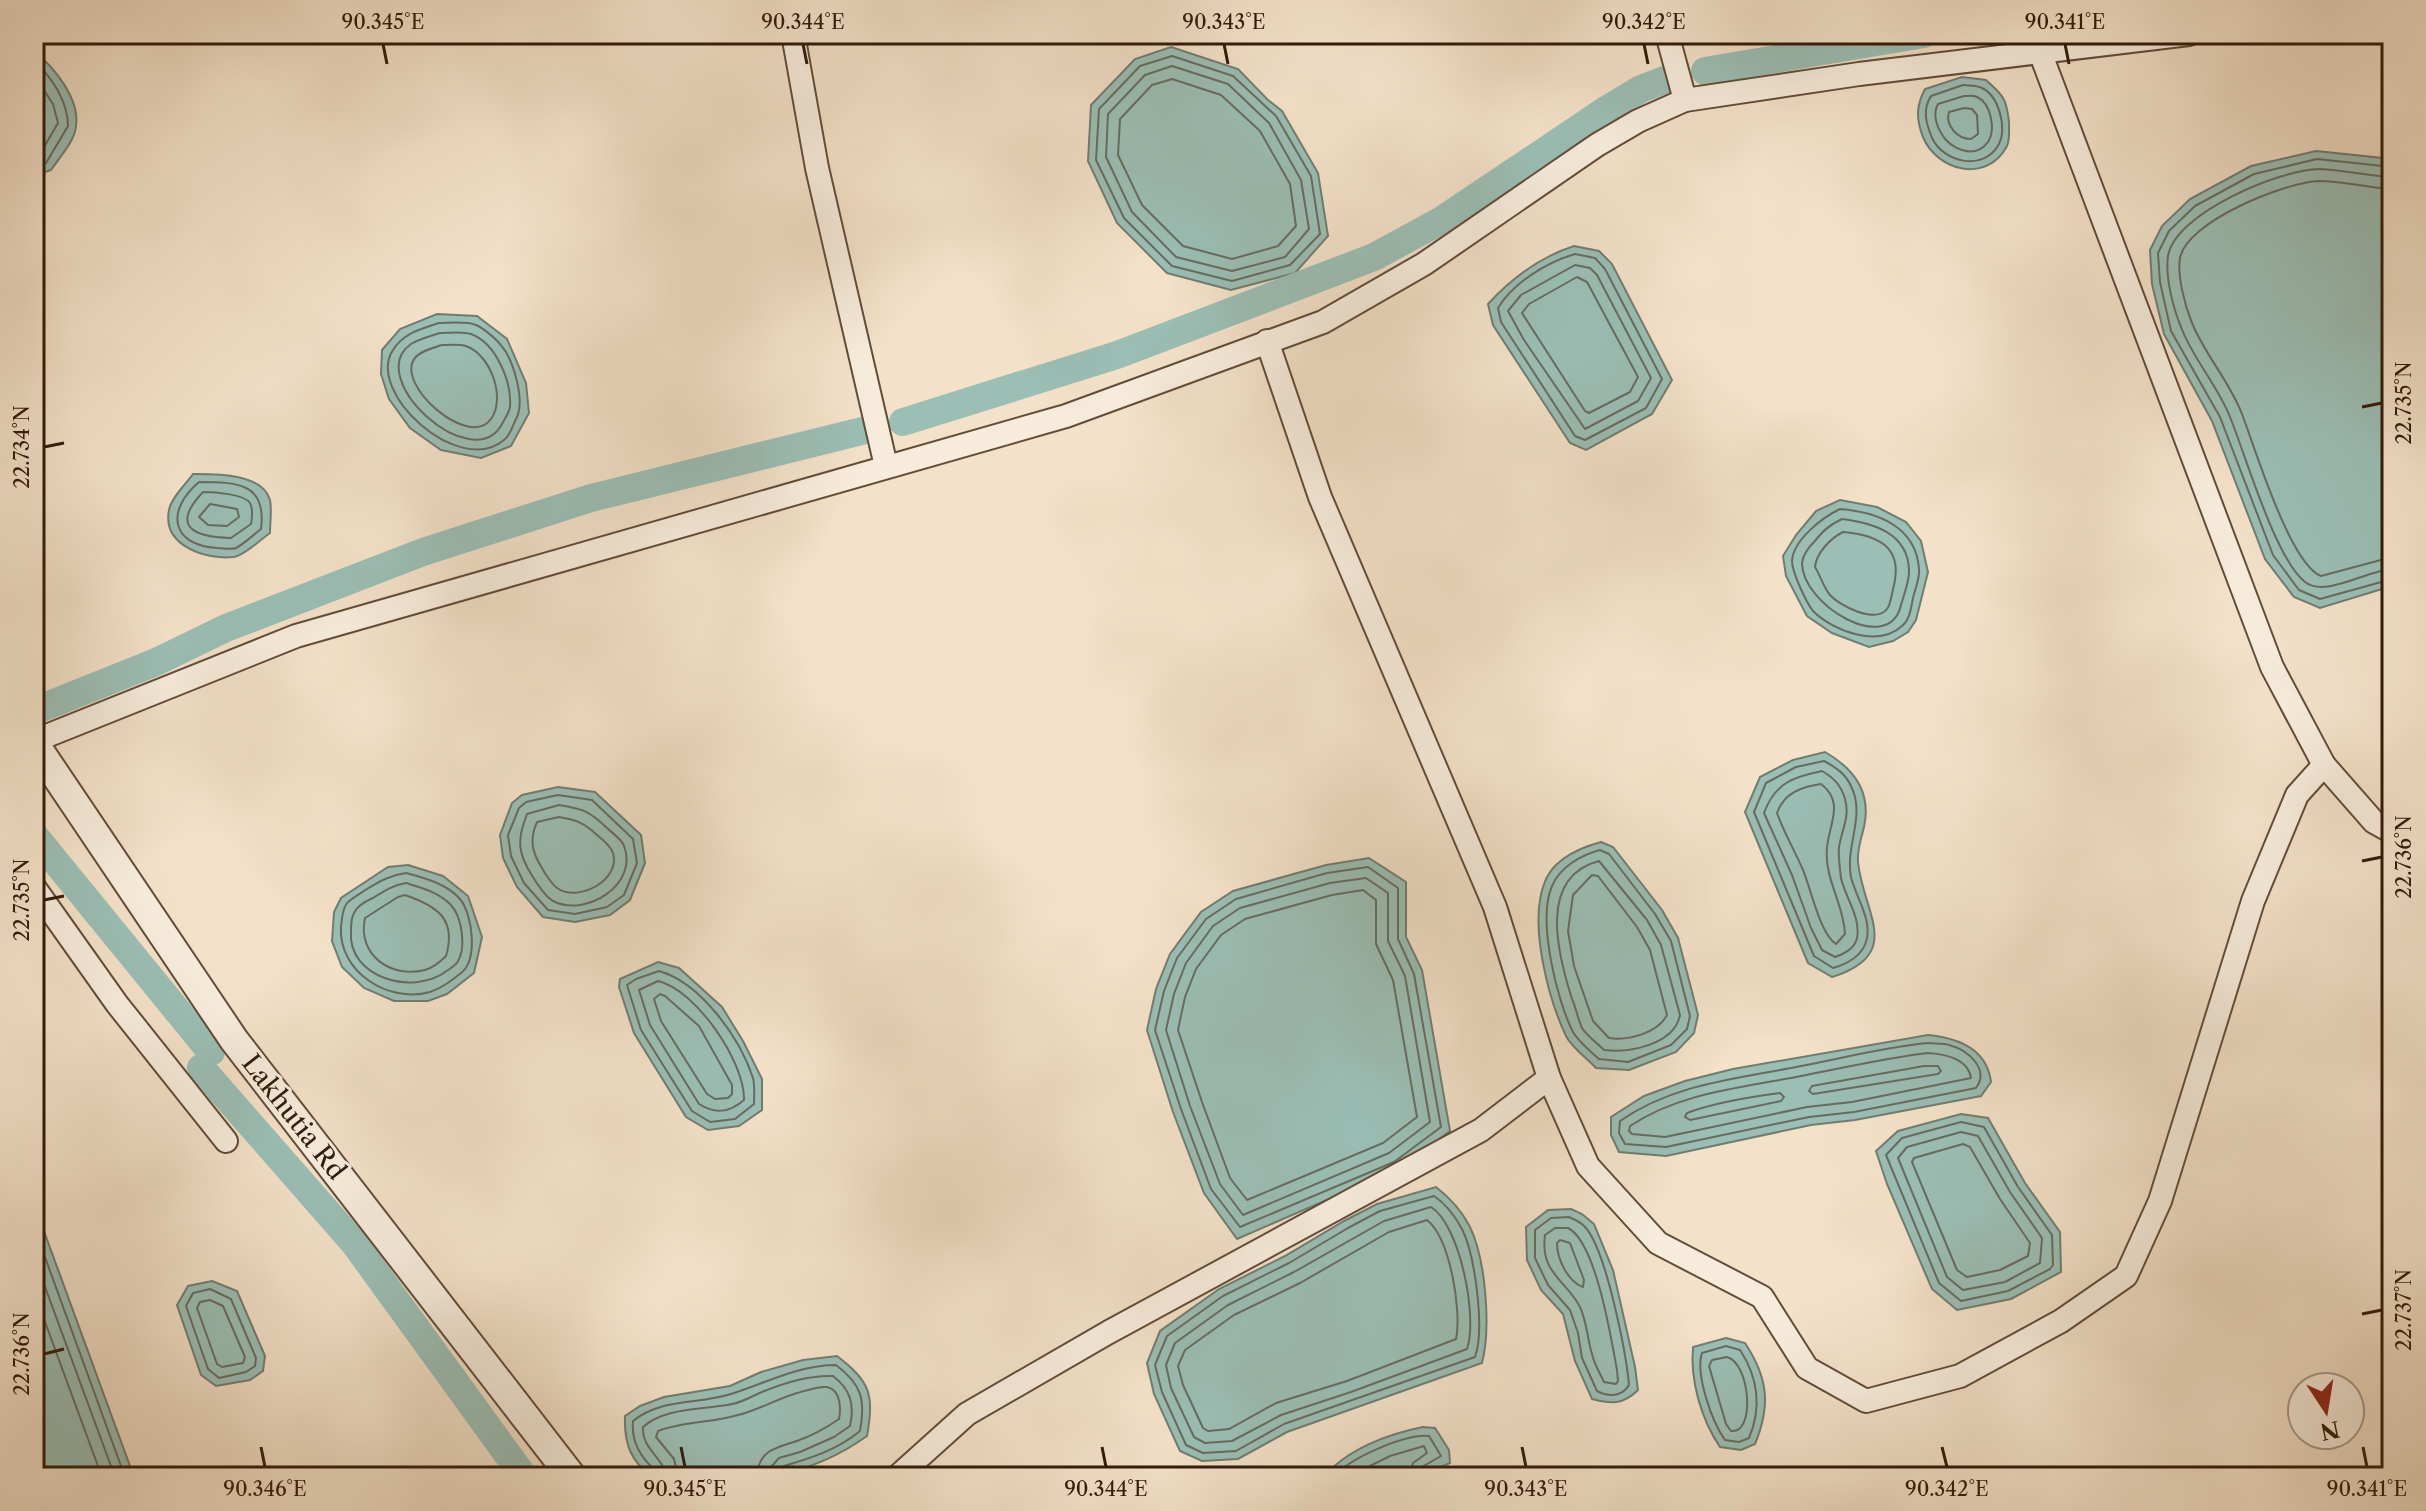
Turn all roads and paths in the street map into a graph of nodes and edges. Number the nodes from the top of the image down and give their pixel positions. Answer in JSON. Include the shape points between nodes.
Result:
{"nodes":[{"id":1,"x":793,"y":34,"type":"edge"},
{"id":2,"x":1667,"y":34,"type":"edge"},
{"id":3,"x":2189,"y":34,"type":"edge"},
{"id":4,"x":2040,"y":52,"type":"junction"},
{"id":5,"x":1685,"y":100,"type":"junction"},
{"id":6,"x":1267,"y":341,"type":"junction"},
{"id":7,"x":886,"y":466,"type":"junction"},
{"id":8,"x":34,"y":742,"type":"edge"},
{"id":9,"x":2324,"y":765,"type":"junction"},
{"id":10,"x":2392,"y":832,"type":"edge"},
{"id":11,"x":34,"y":887,"type":"edge"},
{"id":12,"x":1549,"y":1078,"type":"junction"},
{"id":13,"x":226,"y":1141,"type":"dead end"},
{"id":14,"x":572,"y":1477,"type":"edge"},
{"id":15,"x":897,"y":1477,"type":"edge"}],
"edges":[{"from":1,"to":7,"type":"street","via":[[817,168]]},
{"from":2,"to":5,"type":"street"},
{"from":3,"to":4,"type":"street"},
{"from":4,"to":5,"type":"street"},
{"from":4,"to":9,"type":"street","via":[[2272,667]]},
{"from":5,"to":6,"type":"street","via":[[1597,145],[1424,264],[1323,322]]},
{"from":6,"to":7,"type":"street","via":[[1066,416]]},
{"from":6,"to":12,"type":"street","via":[[1320,497],[1495,907]]},
{"from":7,"to":8,"type":"street","via":[[296,636]]},
{"from":8,"to":14,"type":"street","name":"Lakhutia Rd","via":[[234,1040]]},
{"from":9,"to":10,"type":"street","via":[[2374,822]]},
{"from":9,"to":12,"type":"street","via":[[2297,795],[2253,901],[2160,1201],[2126,1276],[2061,1321],[1960,1376],[1866,1401],[1807,1368],[1762,1297],[1658,1243],[1588,1166]]},
{"from":11,"to":13,"type":"street","via":[[117,1004]]},
{"from":12,"to":15,"type":"street","via":[[1481,1130],[967,1414]]}]}
